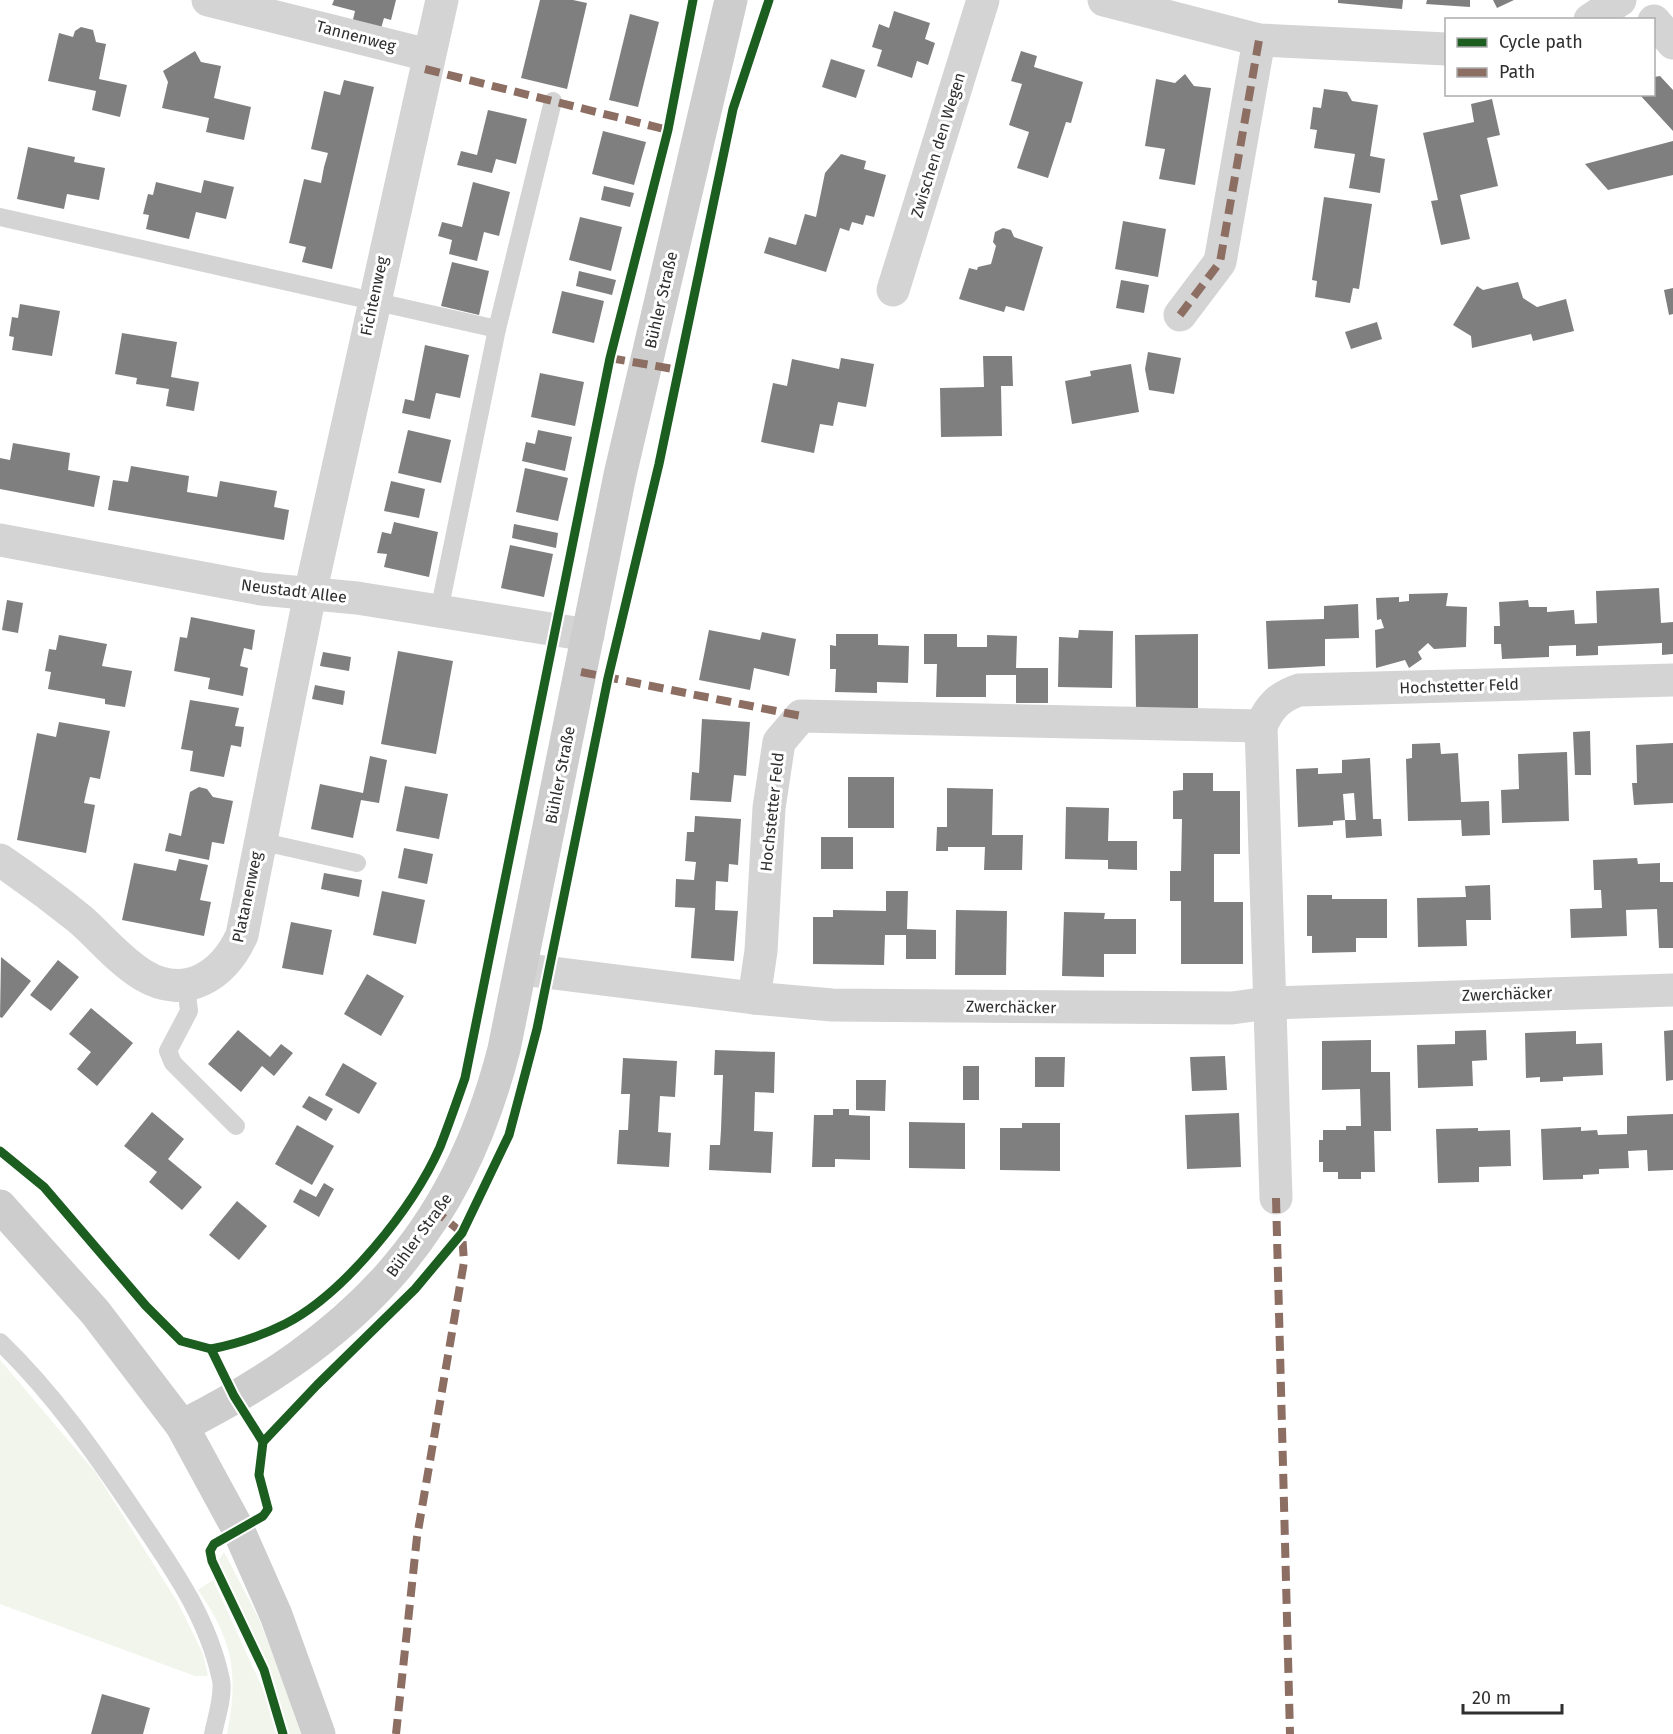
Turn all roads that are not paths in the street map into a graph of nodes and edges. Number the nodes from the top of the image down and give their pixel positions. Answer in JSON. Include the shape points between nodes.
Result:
{"nodes":[{"id":1,"x":208,"y":0,"type":"edge"},
{"id":2,"x":442,"y":0,"type":"edge"},
{"id":3,"x":731,"y":0,"type":"edge"},
{"id":4,"x":983,"y":0,"type":"edge"},
{"id":5,"x":1104,"y":0,"type":"edge"},
{"id":6,"x":1620,"y":0,"type":"edge"},
{"id":7,"x":1635,"y":0,"type":"edge"},
{"id":8,"x":286,"y":9,"type":"edge"},
{"id":9,"x":1593,"y":18,"type":"edge"},
{"id":10,"x":1651,"y":18,"type":"edge"},
{"id":11,"x":1655,"y":22,"type":"edge"},
{"id":12,"x":1259,"y":40,"type":"junction"},
{"id":13,"x":1673,"y":43,"type":"edge"},
{"id":14,"x":1445,"y":49,"type":"edge"},
{"id":15,"x":428,"y":55,"type":"junction"},
{"id":16,"x":552,"y":101,"type":"dead end"},
{"id":17,"x":0,"y":217,"type":"edge"},
{"id":18,"x":893,"y":290,"type":"dead end"},
{"id":19,"x":374,"y":299,"type":"junction"},
{"id":20,"x":1180,"y":315,"type":"dead end"},
{"id":21,"x":497,"y":329,"type":"junction"},
{"id":22,"x":0,"y":540,"type":"edge"},
{"id":23,"x":310,"y":594,"type":"junction"},
{"id":24,"x":439,"y":611,"type":"junction"},
{"id":25,"x":588,"y":635,"type":"junction"},
{"id":26,"x":1673,"y":680,"type":"edge"},
{"id":27,"x":1262,"y":726,"type":"junction"},
{"id":28,"x":259,"y":841,"type":"junction"},
{"id":29,"x":0,"y":860,"type":"edge"},
{"id":30,"x":357,"y":863,"type":"dead end"},
{"id":31,"x":521,"y":969,"type":"junction"},
{"id":32,"x":186,"y":986,"type":"junction"},
{"id":33,"x":1673,"y":990,"type":"edge"},
{"id":34,"x":754,"y":998,"type":"junction"},
{"id":35,"x":1268,"y":1003,"type":"junction"},
{"id":36,"x":236,"y":1126,"type":"dead end"},
{"id":37,"x":1276,"y":1198,"type":"dead end"},
{"id":38,"x":0,"y":1206,"type":"edge"},
{"id":39,"x":0,"y":1342,"type":"edge"},
{"id":40,"x":182,"y":1426,"type":"junction"},
{"id":41,"x":213,"y":1734,"type":"edge"},
{"id":42,"x":319,"y":1734,"type":"edge"}],
"edges":[{"from":1,"to":8,"type":"street","name":"Tannenweg"},
{"from":2,"to":15,"type":"street","name":"Fichtenweg"},
{"from":3,"to":25,"type":"street","name":"Bühler Straße","via":[[637,398]]},
{"from":4,"to":18,"type":"street","name":"Zwischen den Wegen"},
{"from":5,"to":12,"type":"street"},
{"from":6,"to":9,"type":"street"},
{"from":7,"to":10,"type":"street"},
{"from":8,"to":15,"type":"street","name":"Tannenweg"},
{"from":11,"to":13,"type":"street"},
{"from":12,"to":14,"type":"street"},
{"from":12,"to":20,"type":"street","via":[[1220,262]]},
{"from":15,"to":19,"type":"street","name":"Fichtenweg"},
{"from":16,"to":21,"type":"lane"},
{"from":17,"to":19,"type":"lane"},
{"from":19,"to":21,"type":"lane"},
{"from":19,"to":23,"type":"street","name":"Fichtenweg"},
{"from":21,"to":24,"type":"lane"},
{"from":22,"to":23,"type":"street","name":"Neustadt Allee","via":[[261,589]]},
{"from":23,"to":24,"type":"street","name":"Neustadt Allee"},
{"from":23,"to":28,"type":"street","name":"Platanenweg"},
{"from":24,"to":25,"type":"street","name":"Neustadt Allee"},
{"from":25,"to":31,"type":"street","name":"Bühler Straße"},
{"from":26,"to":27,"type":"street","name":"Hochstetter Feld","via":[[1299,690],[1282,697],[1268,710]]},
{"from":27,"to":34,"type":"street","name":"Hochstetter Feld","via":[[801,716],[779,742],[769,808],[761,951]]},
{"from":27,"to":35,"type":"street"},
{"from":28,"to":30,"type":"lane"},
{"from":28,"to":32,"type":"street","name":"Platanenweg","via":[[242,935],[233,956],[217,971]]},
{"from":29,"to":32,"type":"street","via":[[81,920],[143,975]]},
{"from":31,"to":34,"type":"street"},
{"from":31,"to":40,"type":"street","name":"Bühler Straße","via":[[492,1096],[453,1188],[419,1240],[367,1302],[313,1346]]},
{"from":32,"to":36,"type":"lane","via":[[189,1011],[168,1051],[173,1063]]},
{"from":33,"to":35,"type":"street","name":"Zwerchäcker"},
{"from":34,"to":35,"type":"street","name":"Zwerchäcker","via":[[832,1005],[1232,1008]]},
{"from":35,"to":37,"type":"street"},
{"from":38,"to":40,"type":"street","via":[[94,1312]]},
{"from":39,"to":41,"type":"lane","via":[[24,1365],[93,1450],[189,1592],[222,1683]]},
{"from":40,"to":42,"type":"street","via":[[238,1529],[276,1615]]}]}
